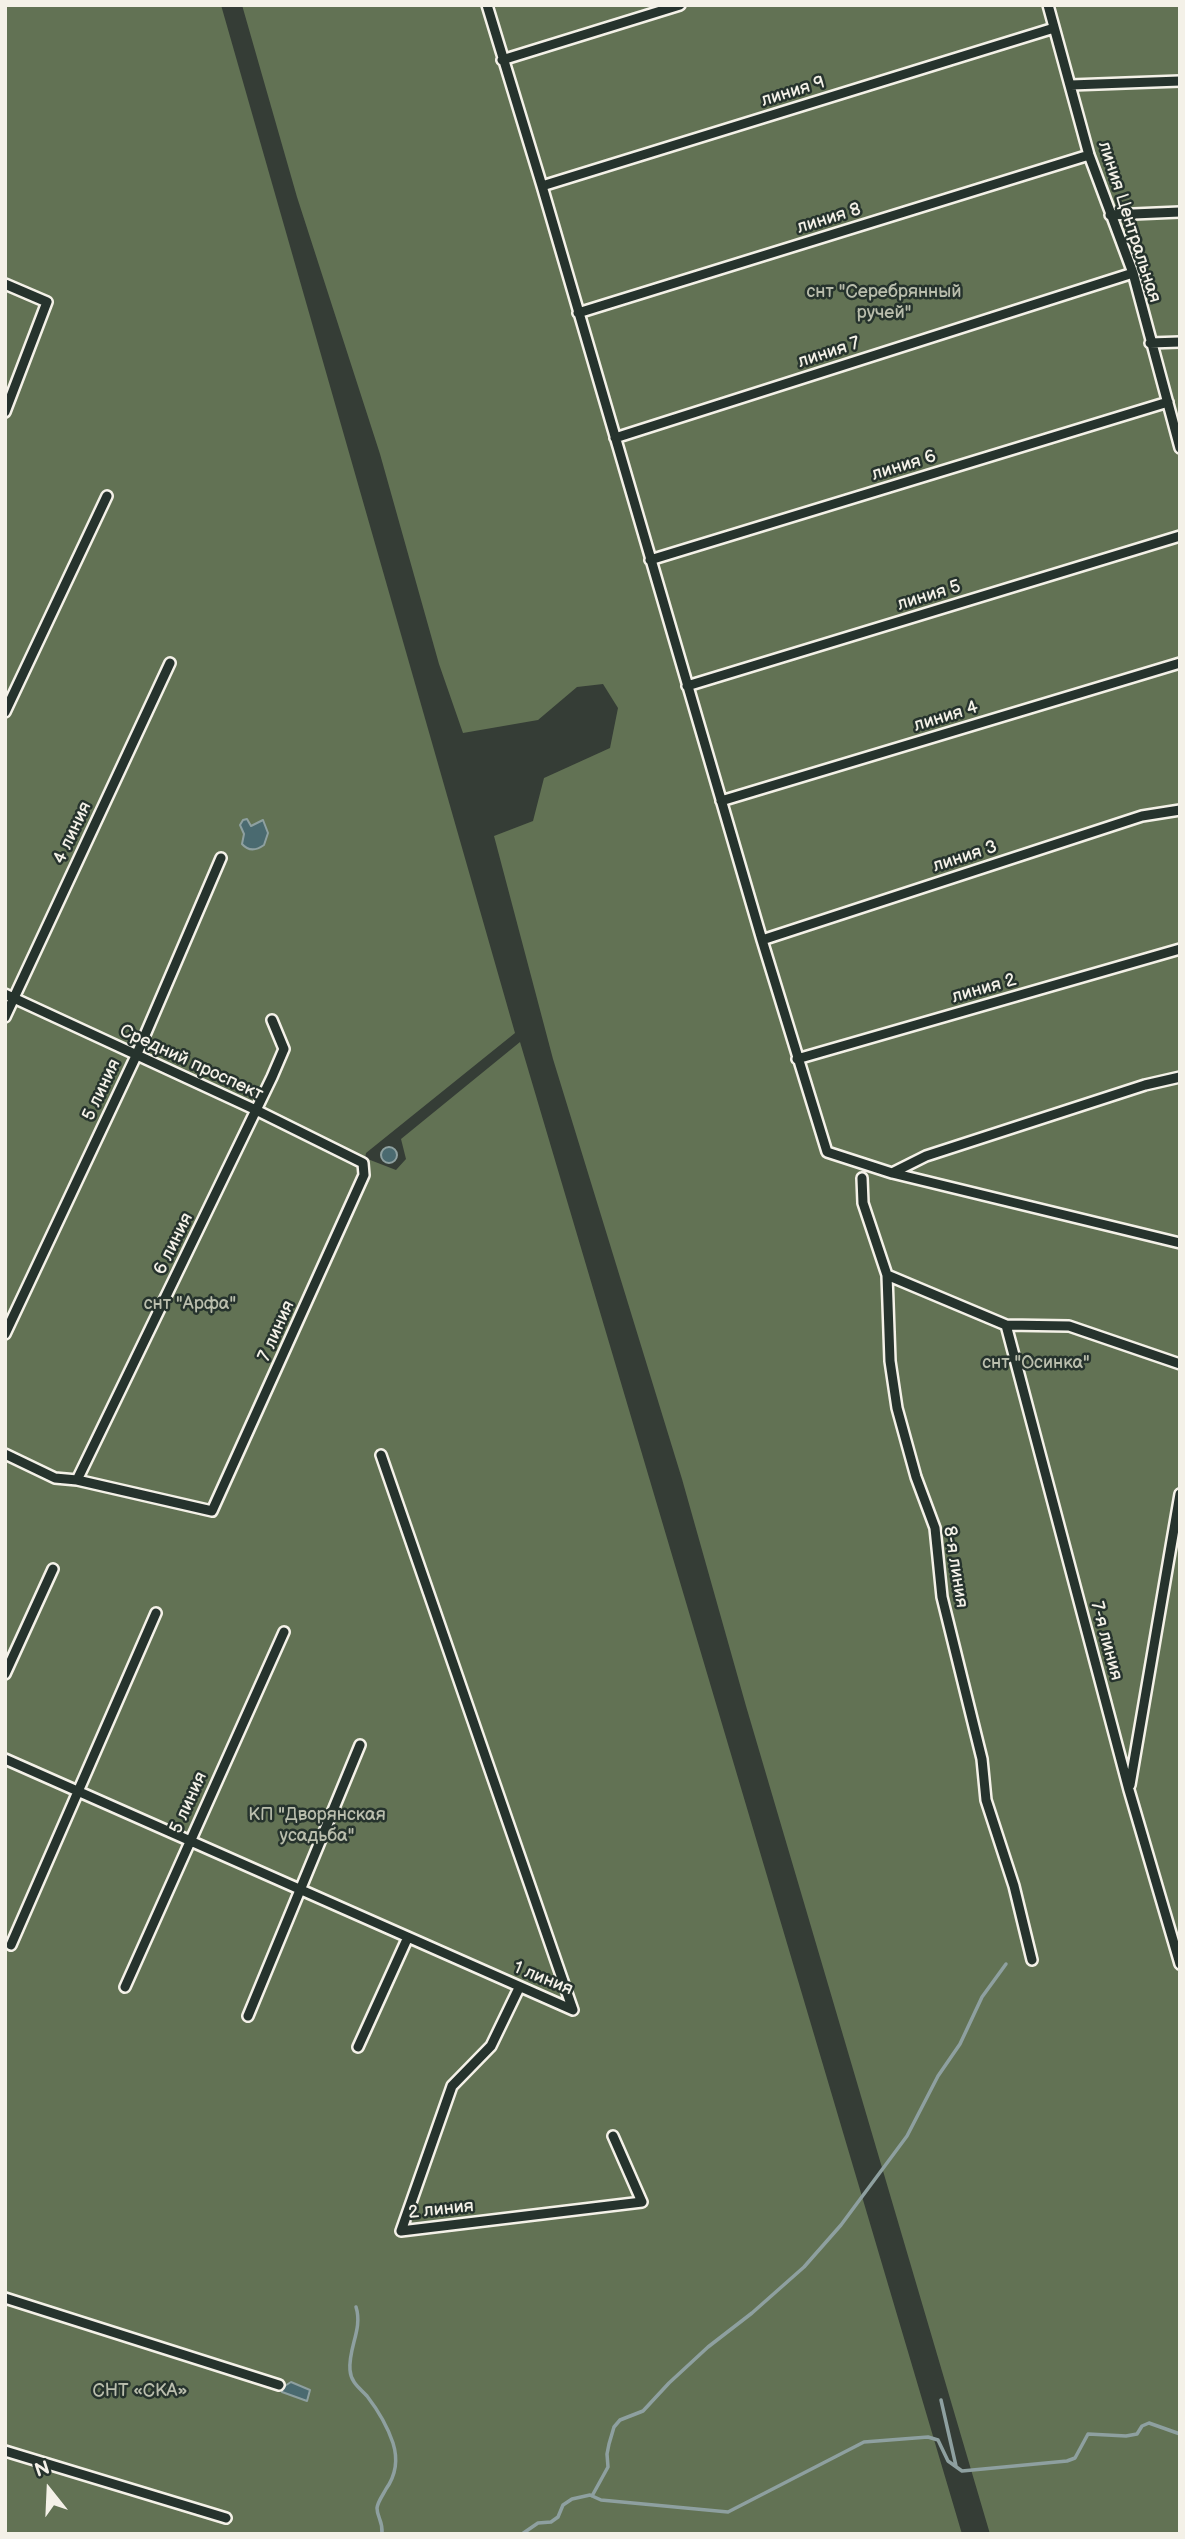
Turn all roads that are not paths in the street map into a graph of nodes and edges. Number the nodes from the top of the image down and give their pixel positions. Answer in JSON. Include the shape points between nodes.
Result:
{"nodes":[{"id":1,"x":486,"y":5,"type":"edge"},
{"id":2,"x":680,"y":5,"type":"edge"},
{"id":3,"x":1048,"y":5,"type":"edge"},
{"id":4,"x":1054,"y":28,"type":"junction"},
{"id":5,"x":502,"y":60,"type":"junction"},
{"id":6,"x":1180,"y":81,"type":"edge"},
{"id":7,"x":1071,"y":85,"type":"junction"},
{"id":8,"x":1090,"y":155,"type":"junction"},
{"id":9,"x":542,"y":186,"type":"junction"},
{"id":10,"x":1180,"y":212,"type":"edge"},
{"id":11,"x":1110,"y":215,"type":"junction"},
{"id":12,"x":1133,"y":273,"type":"junction"},
{"id":13,"x":5,"y":284,"type":"edge"},
{"id":14,"x":578,"y":313,"type":"junction"},
{"id":15,"x":1180,"y":342,"type":"edge"},
{"id":16,"x":1150,"y":343,"type":"junction"},
{"id":17,"x":1168,"y":402,"type":"junction"},
{"id":18,"x":5,"y":412,"type":"edge"},
{"id":19,"x":615,"y":438,"type":"junction"},
{"id":20,"x":1180,"y":448,"type":"edge"},
{"id":21,"x":107,"y":496,"type":"dead end"},
{"id":22,"x":1180,"y":536,"type":"edge"},
{"id":23,"x":650,"y":560,"type":"junction"},
{"id":24,"x":170,"y":663,"type":"dead end"},
{"id":25,"x":1180,"y":663,"type":"edge"},
{"id":26,"x":687,"y":686,"type":"junction"},
{"id":27,"x":5,"y":712,"type":"edge"},
{"id":28,"x":721,"y":801,"type":"junction"},
{"id":29,"x":1180,"y":810,"type":"edge"},
{"id":30,"x":221,"y":858,"type":"dead end"},
{"id":31,"x":762,"y":940,"type":"junction"},
{"id":32,"x":1180,"y":949,"type":"edge"},
{"id":33,"x":9,"y":996,"type":"edge"},
{"id":34,"x":5,"y":1017,"type":"edge"},
{"id":35,"x":272,"y":1020,"type":"dead end"},
{"id":36,"x":136,"y":1056,"type":"junction"},
{"id":37,"x":797,"y":1059,"type":"junction"},
{"id":38,"x":1180,"y":1077,"type":"edge"},
{"id":39,"x":256,"y":1110,"type":"junction"},
{"id":40,"x":363,"y":1163,"type":"joint"},
{"id":41,"x":892,"y":1173,"type":"junction"},
{"id":42,"x":862,"y":1178,"type":"dead end"},
{"id":43,"x":1180,"y":1243,"type":"edge"},
{"id":44,"x":887,"y":1275,"type":"junction"},
{"id":45,"x":1006,"y":1325,"type":"junction"},
{"id":46,"x":5,"y":1334,"type":"edge"},
{"id":47,"x":1180,"y":1364,"type":"edge"},
{"id":48,"x":5,"y":1454,"type":"edge"},
{"id":49,"x":382,"y":1455,"type":"dead end"},
{"id":50,"x":77,"y":1480,"type":"junction"},
{"id":51,"x":1180,"y":1494,"type":"edge"},
{"id":52,"x":53,"y":1569,"type":"dead end"},
{"id":53,"x":156,"y":1613,"type":"dead end"},
{"id":54,"x":284,"y":1632,"type":"dead end"},
{"id":55,"x":5,"y":1674,"type":"edge"},
{"id":56,"x":360,"y":1745,"type":"dead end"},
{"id":57,"x":5,"y":1759,"type":"edge"},
{"id":58,"x":1129,"y":1790,"type":"junction"},
{"id":59,"x":80,"y":1792,"type":"junction"},
{"id":60,"x":189,"y":1840,"type":"junction"},
{"id":61,"x":299,"y":1888,"type":"junction"},
{"id":62,"x":408,"y":1937,"type":"junction"},
{"id":63,"x":11,"y":1945,"type":"dead end"},
{"id":64,"x":1032,"y":1960,"type":"dead end"},
{"id":65,"x":1180,"y":1964,"type":"edge"},
{"id":66,"x":125,"y":1987,"type":"dead end"},
{"id":67,"x":519,"y":1988,"type":"junction"},
{"id":68,"x":248,"y":2016,"type":"dead end"},
{"id":69,"x":358,"y":2047,"type":"dead end"},
{"id":70,"x":613,"y":2136,"type":"dead end"},
{"id":71,"x":5,"y":2298,"type":"edge"},
{"id":72,"x":279,"y":2385,"type":"dead end"},
{"id":73,"x":5,"y":2451,"type":"edge"},
{"id":74,"x":226,"y":2518,"type":"dead end"}],
"edges":[{"from":1,"to":5,"type":"street"},
{"from":2,"to":5,"type":"street"},
{"from":3,"to":4,"type":"street","name":"линия Центральная"},
{"from":4,"to":7,"type":"street","name":"линия Центральная"},
{"from":4,"to":9,"type":"street","name":"линия 9"},
{"from":5,"to":9,"type":"street"},
{"from":6,"to":7,"type":"street"},
{"from":7,"to":8,"type":"street","name":"линия Центральная"},
{"from":8,"to":11,"type":"street","name":"линия Центральная"},
{"from":8,"to":14,"type":"street","name":"линия 8"},
{"from":9,"to":14,"type":"street"},
{"from":10,"to":11,"type":"street"},
{"from":11,"to":12,"type":"street","name":"линия Центральная"},
{"from":12,"to":16,"type":"street","name":"линия Центральная"},
{"from":12,"to":19,"type":"street","name":"линия 7"},
{"from":13,"to":18,"type":"street","via":[[47,302]]},
{"from":14,"to":19,"type":"street"},
{"from":15,"to":16,"type":"street"},
{"from":16,"to":17,"type":"street","name":"линия Центральная"},
{"from":17,"to":20,"type":"street","name":"линия Центральная"},
{"from":17,"to":23,"type":"street","name":"линия 6"},
{"from":19,"to":23,"type":"street"},
{"from":21,"to":27,"type":"street"},
{"from":22,"to":26,"type":"street","name":"линия 5"},
{"from":23,"to":26,"type":"street"},
{"from":24,"to":33,"type":"street","name":"4 линия"},
{"from":25,"to":28,"type":"street","name":"линия 4"},
{"from":26,"to":28,"type":"street"},
{"from":28,"to":31,"type":"street"},
{"from":29,"to":31,"type":"street","name":"линия 3","via":[[1142,816]]},
{"from":30,"to":36,"type":"street","name":"5 линия"},
{"from":31,"to":37,"type":"street"},
{"from":32,"to":37,"type":"street","name":"линия 2"},
{"from":33,"to":34,"type":"street","name":"4 линия"},
{"from":33,"to":36,"type":"street","name":"Средний проспект"},
{"from":35,"to":39,"type":"street","name":"6 линия","via":[[284,1049]]},
{"from":36,"to":39,"type":"street","name":"Средний проспект"},
{"from":36,"to":46,"type":"street","name":"5 линия"},
{"from":37,"to":41,"type":"street","via":[[827,1152]]},
{"from":38,"to":41,"type":"street","via":[[926,1156]]},
{"from":39,"to":40,"type":"street","name":"Средний проспект"},
{"from":39,"to":50,"type":"street","name":"6 линия"},
{"from":40,"to":50,"type":"street","name":"7 линия","via":[[364,1175],[212,1511]]},
{"from":41,"to":43,"type":"street"},
{"from":42,"to":44,"type":"street","name":"8-я линия","via":[[863,1203]]},
{"from":44,"to":45,"type":"street"},
{"from":44,"to":64,"type":"street","name":"8-я линия","via":[[897,1408],[935,1528],[942,1597],[982,1759],[986,1800]]},
{"from":45,"to":47,"type":"street","via":[[1069,1326]]},
{"from":45,"to":58,"type":"street","name":"7-я линия"},
{"from":48,"to":50,"type":"street","via":[[55,1478]]},
{"from":49,"to":67,"type":"street","name":"1 линия","via":[[573,2010]]},
{"from":51,"to":58,"type":"street"},
{"from":52,"to":55,"type":"street"},
{"from":53,"to":59,"type":"street"},
{"from":54,"to":60,"type":"street","name":"5 линия"},
{"from":56,"to":61,"type":"street"},
{"from":57,"to":59,"type":"street","name":"1 линия"},
{"from":58,"to":65,"type":"street","name":"7-я линия"},
{"from":59,"to":60,"type":"street","name":"1 линия"},
{"from":59,"to":63,"type":"street"},
{"from":60,"to":61,"type":"street","name":"1 линия"},
{"from":60,"to":66,"type":"street","name":"5 линия"},
{"from":61,"to":62,"type":"street","name":"1 линия"},
{"from":61,"to":68,"type":"street"},
{"from":62,"to":67,"type":"street","name":"1 линия"},
{"from":62,"to":69,"type":"street"},
{"from":67,"to":70,"type":"street","name":"2 линия","via":[[491,2046],[452,2086],[401,2231],[642,2203]]},
{"from":71,"to":72,"type":"street"},
{"from":73,"to":74,"type":"street"}]}
